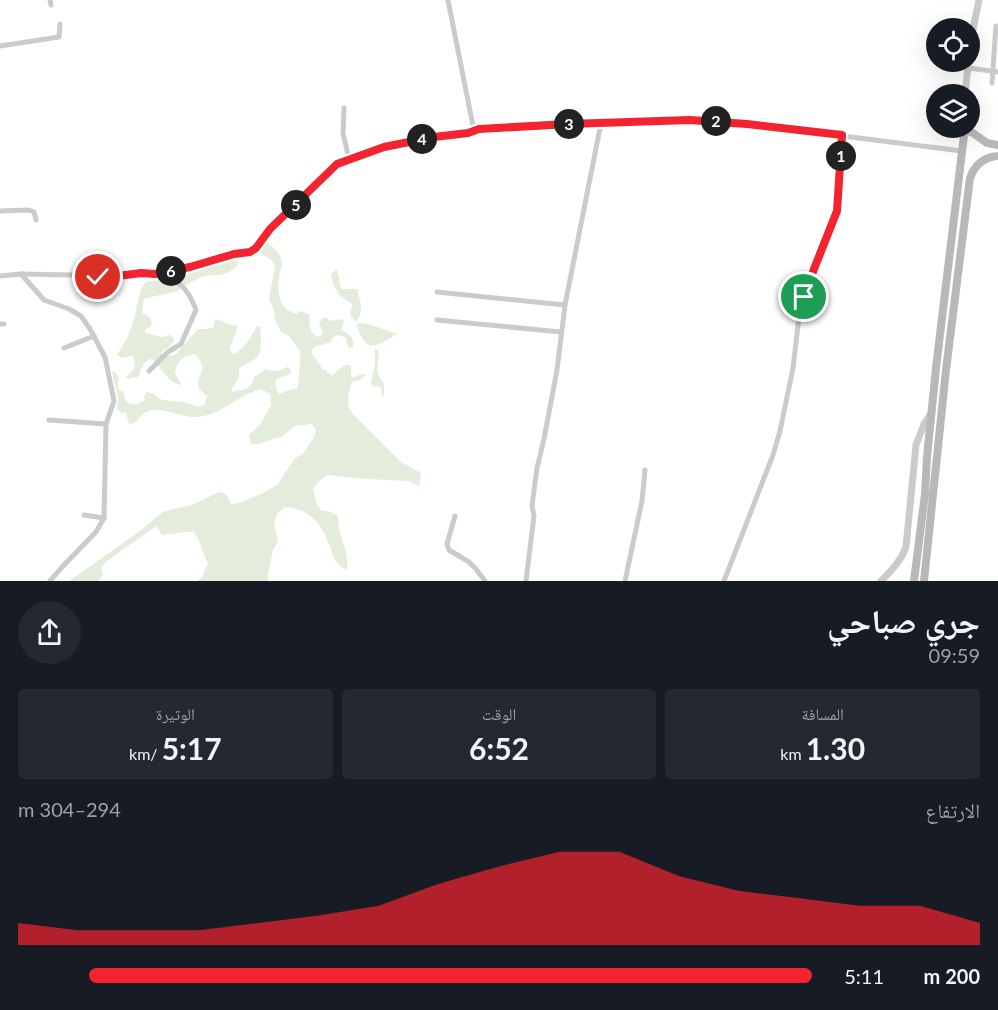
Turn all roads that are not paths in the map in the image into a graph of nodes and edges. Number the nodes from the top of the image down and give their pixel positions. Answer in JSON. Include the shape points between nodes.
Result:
{"nodes":[{"id":1,"x":447,"y":0,"type":"edge"},
{"id":2,"x":979,"y":0,"type":"edge"},
{"id":3,"x":975,"y":18,"type":"edge"},
{"id":4,"x":60,"y":24,"type":"dead end"},
{"id":5,"x":998,"y":26,"type":"edge"},
{"id":6,"x":0,"y":46,"type":"edge"},
{"id":7,"x":980,"y":70,"type":"edge"},
{"id":8,"x":995,"y":72,"type":"edge"},
{"id":9,"x":992,"y":83,"type":"dead end"},
{"id":10,"x":344,"y":108,"type":"dead end"},
{"id":11,"x":601,"y":123,"type":"junction"},
{"id":12,"x":474,"y":131,"type":"junction"},
{"id":13,"x":842,"y":135,"type":"junction"},
{"id":14,"x":963,"y":138,"type":"edge"},
{"id":15,"x":980,"y":138,"type":"edge"},
{"id":16,"x":983,"y":140,"type":"junction"},
{"id":17,"x":998,"y":145,"type":"edge"},
{"id":18,"x":962,"y":151,"type":"junction"},
{"id":19,"x":998,"y":156,"type":"edge"},
{"id":20,"x":349,"y":159,"type":"junction"},
{"id":21,"x":982,"y":160,"type":"junction"},
{"id":22,"x":960,"y":166,"type":"junction"},
{"id":23,"x":975,"y":168,"type":"junction"},
{"id":24,"x":0,"y":211,"type":"edge"},
{"id":25,"x":36,"y":220,"type":"dead end"},
{"id":26,"x":166,"y":272,"type":"junction"},
{"id":27,"x":21,"y":274,"type":"junction"},
{"id":28,"x":0,"y":276,"type":"edge"},
{"id":29,"x":437,"y":292,"type":"dead end"},
{"id":30,"x":564,"y":305,"type":"junction"},
{"id":31,"x":436,"y":320,"type":"dead end"},
{"id":32,"x":561,"y":332,"type":"junction"},
{"id":33,"x":94,"y":336,"type":"junction"},
{"id":34,"x":64,"y":348,"type":"dead end"},
{"id":35,"x":149,"y":371,"type":"dead end"},
{"id":36,"x":932,"y":412,"type":"junction"},
{"id":37,"x":49,"y":420,"type":"dead end"},
{"id":38,"x":106,"y":424,"type":"junction"},
{"id":39,"x":645,"y":470,"type":"dead end"},
{"id":40,"x":930,"y":477,"type":"junction"},
{"id":41,"x":84,"y":514,"type":"dead end"},
{"id":42,"x":455,"y":516,"type":"dead end"},
{"id":43,"x":104,"y":518,"type":"junction"},
{"id":44,"x":890,"y":573,"type":"junction"},
{"id":45,"x":50,"y":581,"type":"edge"},
{"id":46,"x":485,"y":581,"type":"edge"},
{"id":47,"x":526,"y":581,"type":"edge"},
{"id":48,"x":625,"y":581,"type":"edge"},
{"id":49,"x":724,"y":581,"type":"edge"},
{"id":50,"x":881,"y":581,"type":"edge"},
{"id":51,"x":893,"y":581,"type":"edge"},
{"id":52,"x":914,"y":581,"type":"edge"},
{"id":53,"x":924,"y":581,"type":"edge"}],
"edges":[{"from":1,"to":12,"type":"street"},
{"from":2,"to":3,"type":"street"},
{"from":4,"to":6,"type":"street","via":[[60,37]]},
{"from":5,"to":8,"type":"street"},
{"from":7,"to":8,"type":"street"},
{"from":8,"to":9,"type":"street"},
{"from":10,"to":20,"type":"street","via":[[343,133]]},
{"from":11,"to":12,"type":"street"},
{"from":11,"to":13,"type":"street","via":[[690,120]]},
{"from":11,"to":30,"type":"street"},
{"from":12,"to":20,"type":"street","via":[[410,141]]},
{"from":13,"to":18,"type":"street"},
{"from":13,"to":49,"type":"street","via":[[837,211],[799,317],[780,431]]},
{"from":14,"to":18,"type":"main road"},
{"from":15,"to":16,"type":"main road"},
{"from":16,"to":17,"type":"main road"},
{"from":16,"to":21,"type":"main road"},
{"from":18,"to":22,"type":"main road"},
{"from":19,"to":21,"type":"main road"},
{"from":20,"to":26,"type":"street","via":[[326,173],[250,252]]},
{"from":21,"to":23,"type":"main road"},
{"from":22,"to":23,"type":"main road"},
{"from":22,"to":36,"type":"main road"},
{"from":23,"to":40,"type":"main road","via":[[969,181]]},
{"from":24,"to":25,"type":"street","via":[[28,210]]},
{"from":26,"to":27,"type":"street","via":[[110,277]]},
{"from":26,"to":35,"type":"street","via":[[183,286],[196,310],[181,344]]},
{"from":27,"to":28,"type":"street"},
{"from":27,"to":33,"type":"street","via":[[44,300],[81,316]]},
{"from":29,"to":30,"type":"street"},
{"from":30,"to":32,"type":"street"},
{"from":31,"to":32,"type":"street"},
{"from":32,"to":47,"type":"street","via":[[537,468]]},
{"from":33,"to":34,"type":"street"},
{"from":33,"to":38,"type":"street","via":[[105,357],[114,401]]},
{"from":36,"to":40,"type":"main road"},
{"from":36,"to":44,"type":"street","via":[[916,445],[906,547]]},
{"from":37,"to":38,"type":"street"},
{"from":38,"to":43,"type":"street"},
{"from":39,"to":48,"type":"street"},
{"from":40,"to":52,"type":"main road"},
{"from":40,"to":53,"type":"main road"},
{"from":41,"to":43,"type":"street"},
{"from":42,"to":46,"type":"street","via":[[447,547],[476,568]]},
{"from":43,"to":45,"type":"street","via":[[96,532]]},
{"from":44,"to":50,"type":"street"},
{"from":44,"to":51,"type":"street"}]}
